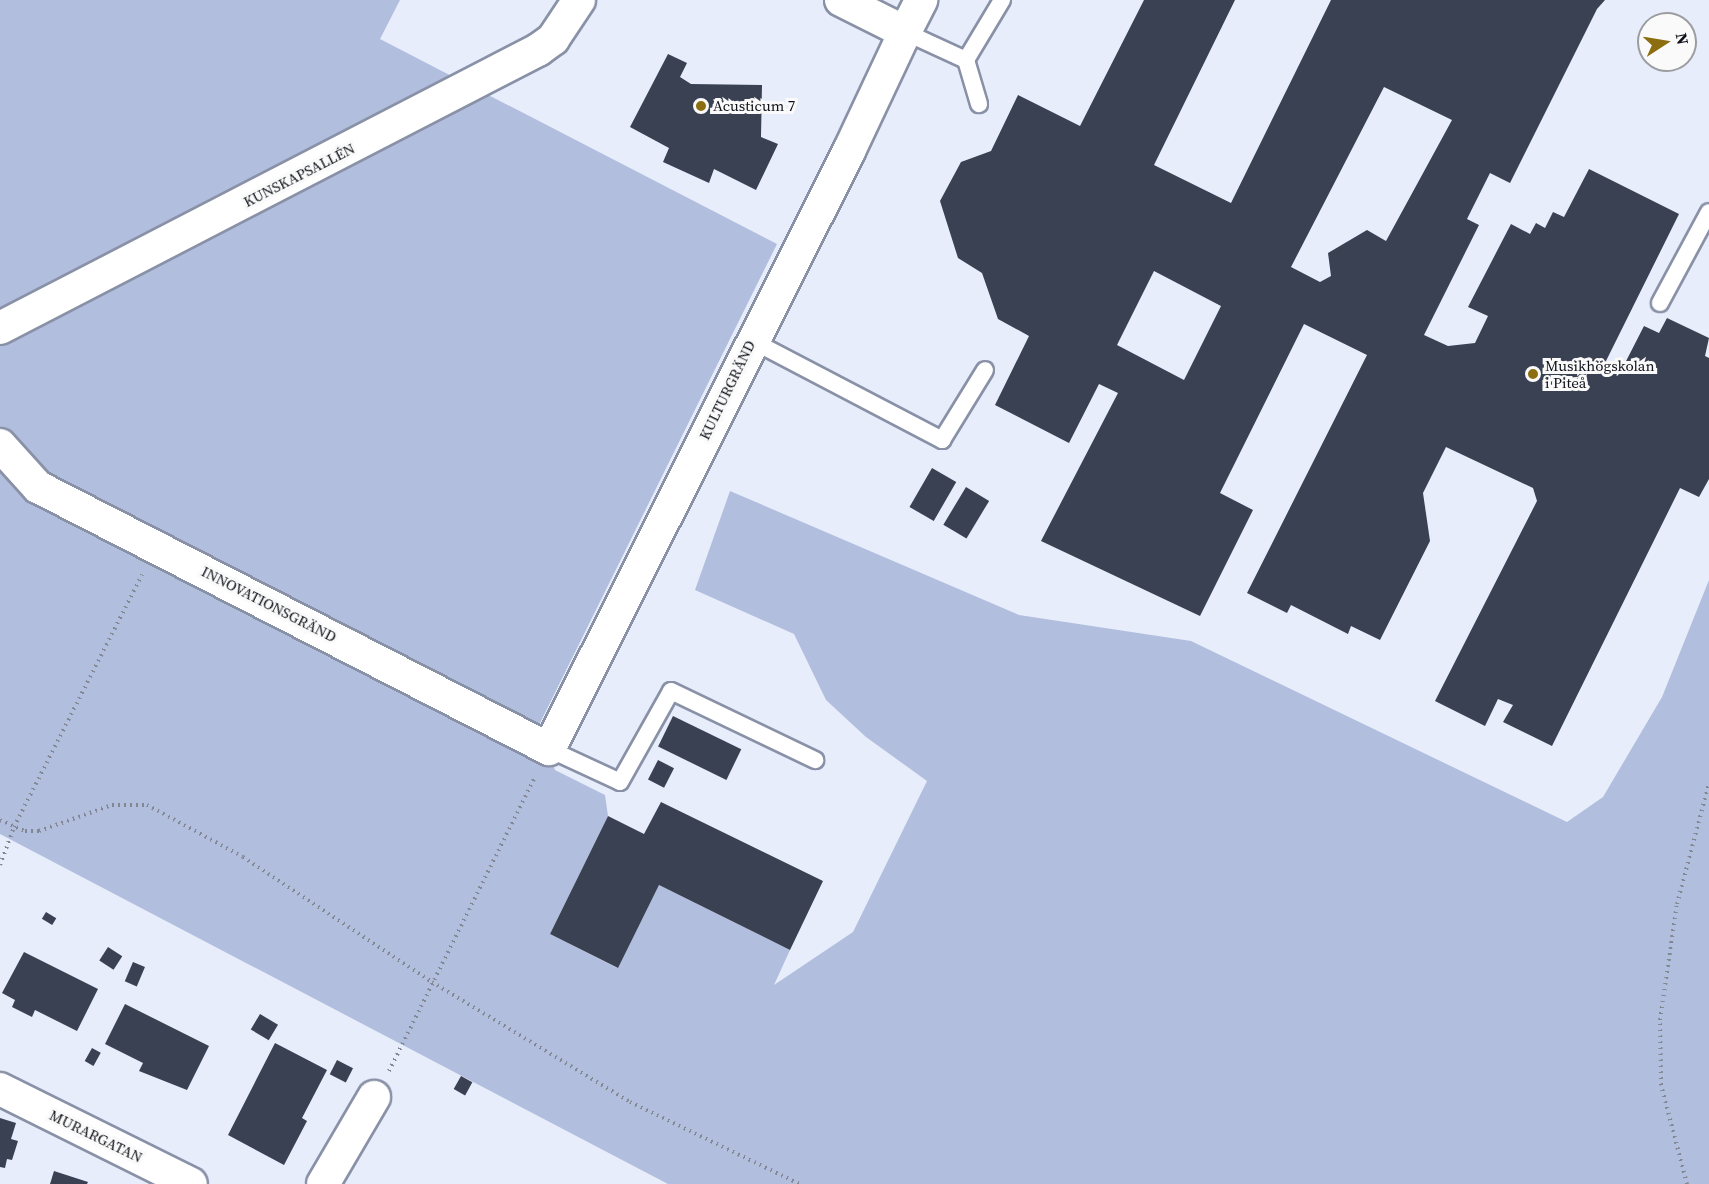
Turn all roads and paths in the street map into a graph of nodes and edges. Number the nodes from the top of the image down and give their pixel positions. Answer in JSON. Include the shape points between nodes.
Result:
{"nodes":[{"id":1,"x":579,"y":0,"type":"edge"},
{"id":2,"x":841,"y":0,"type":"edge"},
{"id":3,"x":921,"y":0,"type":"edge"},
{"id":4,"x":1002,"y":0,"type":"edge"},
{"id":5,"x":904,"y":32,"type":"junction"},
{"id":6,"x":966,"y":60,"type":"junction"},
{"id":7,"x":980,"y":104,"type":"dead end"},
{"id":8,"x":1709,"y":212,"type":"edge"},
{"id":9,"x":1660,"y":303,"type":"dead end"},
{"id":10,"x":0,"y":328,"type":"edge"},
{"id":11,"x":751,"y":340,"type":"junction"},
{"id":12,"x":985,"y":370,"type":"dead end"},
{"id":13,"x":0,"y":445,"type":"edge"},
{"id":14,"x":156,"y":547,"type":"junction"},
{"id":15,"x":549,"y":749,"type":"junction"},
{"id":16,"x":815,"y":760,"type":"dead end"},
{"id":17,"x":1709,"y":783,"type":"edge"},
{"id":18,"x":0,"y":820,"type":"edge"},
{"id":19,"x":14,"y":827,"type":"junction"},
{"id":20,"x":0,"y":865,"type":"edge"},
{"id":21,"x":432,"y":982,"type":"junction"},
{"id":22,"x":0,"y":1089,"type":"edge"},
{"id":23,"x":374,"y":1097,"type":"joint"},
{"id":24,"x":191,"y":1184,"type":"edge"},
{"id":25,"x":323,"y":1184,"type":"edge"},
{"id":26,"x":800,"y":1184,"type":"edge"},
{"id":27,"x":1687,"y":1184,"type":"edge"}],
"edges":[{"from":1,"to":10,"type":"street","name":"KUNSKAPSALLÉN","via":[[553,39],[538,50]]},
{"from":2,"to":5,"type":"street"},
{"from":3,"to":5,"type":"street"},
{"from":4,"to":6,"type":"lane"},
{"from":5,"to":6,"type":"lane"},
{"from":5,"to":11,"type":"street","name":"KULTURGRÄND","via":[[849,151]]},
{"from":6,"to":7,"type":"lane"},
{"from":8,"to":9,"type":"lane"},
{"from":11,"to":12,"type":"lane","via":[[942,440]]},
{"from":11,"to":15,"type":"street","name":"KULTURGRÄND"},
{"from":13,"to":14,"type":"street","name":"INNOVATIONSGRÄND","via":[[38,487]]},
{"from":14,"to":15,"type":"street","name":"INNOVATIONSGRÄND"},
{"from":14,"to":19,"type":"path"},
{"from":15,"to":16,"type":"lane","via":[[620,782],[671,691]]},
{"from":15,"to":21,"type":"path"},
{"from":17,"to":27,"type":"path","via":[[1677,904],[1660,1020],[1663,1096]]},
{"from":18,"to":19,"type":"path"},
{"from":19,"to":20,"type":"path"},
{"from":19,"to":21,"type":"path","via":[[39,831],[112,805],[147,805],[288,885]]},
{"from":21,"to":23,"type":"path"},
{"from":21,"to":26,"type":"path","via":[[630,1102]]},
{"from":22,"to":24,"type":"street","name":"MURARGATAN"},
{"from":23,"to":25,"type":"street"}]}
